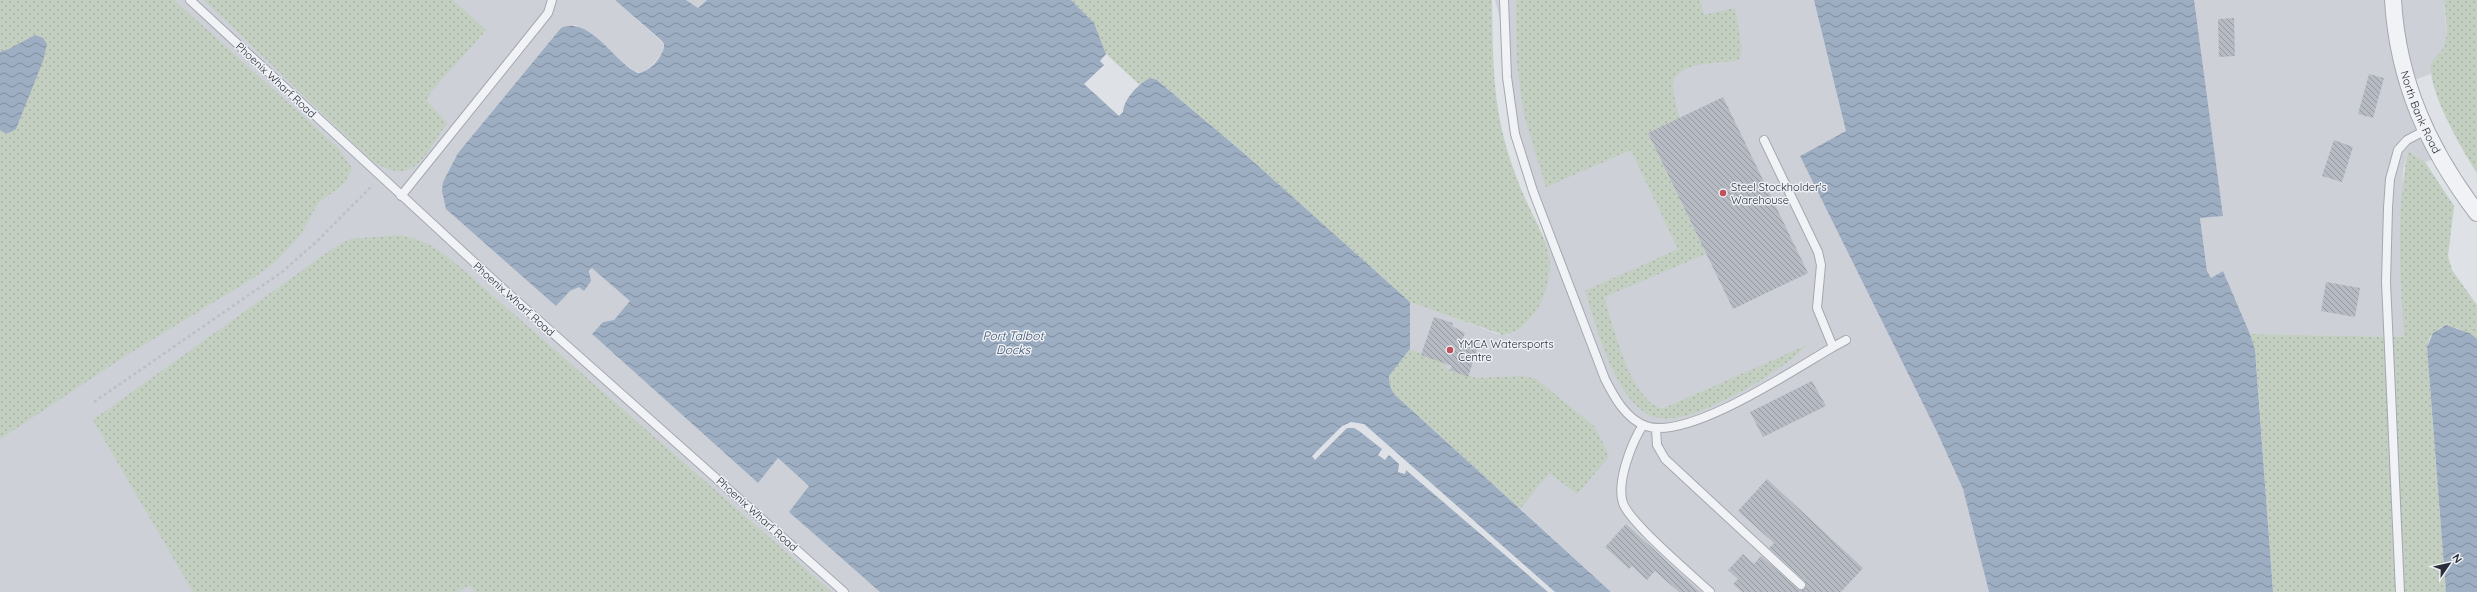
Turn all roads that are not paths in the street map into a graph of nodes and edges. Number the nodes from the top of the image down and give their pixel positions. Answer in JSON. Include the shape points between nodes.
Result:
{"nodes":[{"id":1,"x":190,"y":0,"type":"edge"},
{"id":2,"x":552,"y":0,"type":"edge"},
{"id":3,"x":1504,"y":0,"type":"edge"},
{"id":4,"x":2393,"y":0,"type":"edge"},
{"id":5,"x":2426,"y":130,"type":"junction"},
{"id":6,"x":1764,"y":140,"type":"dead end"},
{"id":7,"x":401,"y":196,"type":"junction"},
{"id":8,"x":2477,"y":213,"type":"edge"},
{"id":9,"x":1846,"y":340,"type":"dead end"},
{"id":10,"x":1833,"y":347,"type":"junction"},
{"id":11,"x":1643,"y":424,"type":"junction"},
{"id":12,"x":1656,"y":428,"type":"junction"},
{"id":13,"x":1801,"y":585,"type":"dead end"},
{"id":14,"x":844,"y":592,"type":"edge"},
{"id":15,"x":1710,"y":592,"type":"edge"},
{"id":16,"x":2400,"y":592,"type":"edge"}],
"edges":[{"from":1,"to":7,"type":"lane","name":"Phoenix Wharf Road"},
{"from":2,"to":7,"type":"lane","via":[[548,13]]},
{"from":3,"to":11,"type":"lane","via":[[1508,96],[1522,159],[1605,379],[1622,407]]},
{"from":4,"to":5,"type":"street","name":"North Bank Road","via":[[2406,83]]},
{"from":5,"to":8,"type":"street","name":"North Bank Road","via":[[2446,168]]},
{"from":5,"to":16,"type":"lane","via":[[2407,140],[2398,150],[2390,179],[2388,208],[2386,282]]},
{"from":6,"to":10,"type":"lane","via":[[1818,252],[1821,265],[1817,308]]},
{"from":7,"to":14,"type":"lane","name":"Phoenix Wharf Road"},
{"from":9,"to":10,"type":"lane"},
{"from":10,"to":12,"type":"lane","via":[[1706,417],[1684,426]]},
{"from":11,"to":12,"type":"lane"},
{"from":11,"to":15,"type":"lane","via":[[1634,442],[1625,472],[1623,502],[1631,517]]},
{"from":12,"to":13,"type":"lane","via":[[1657,445],[1665,459]]}]}
